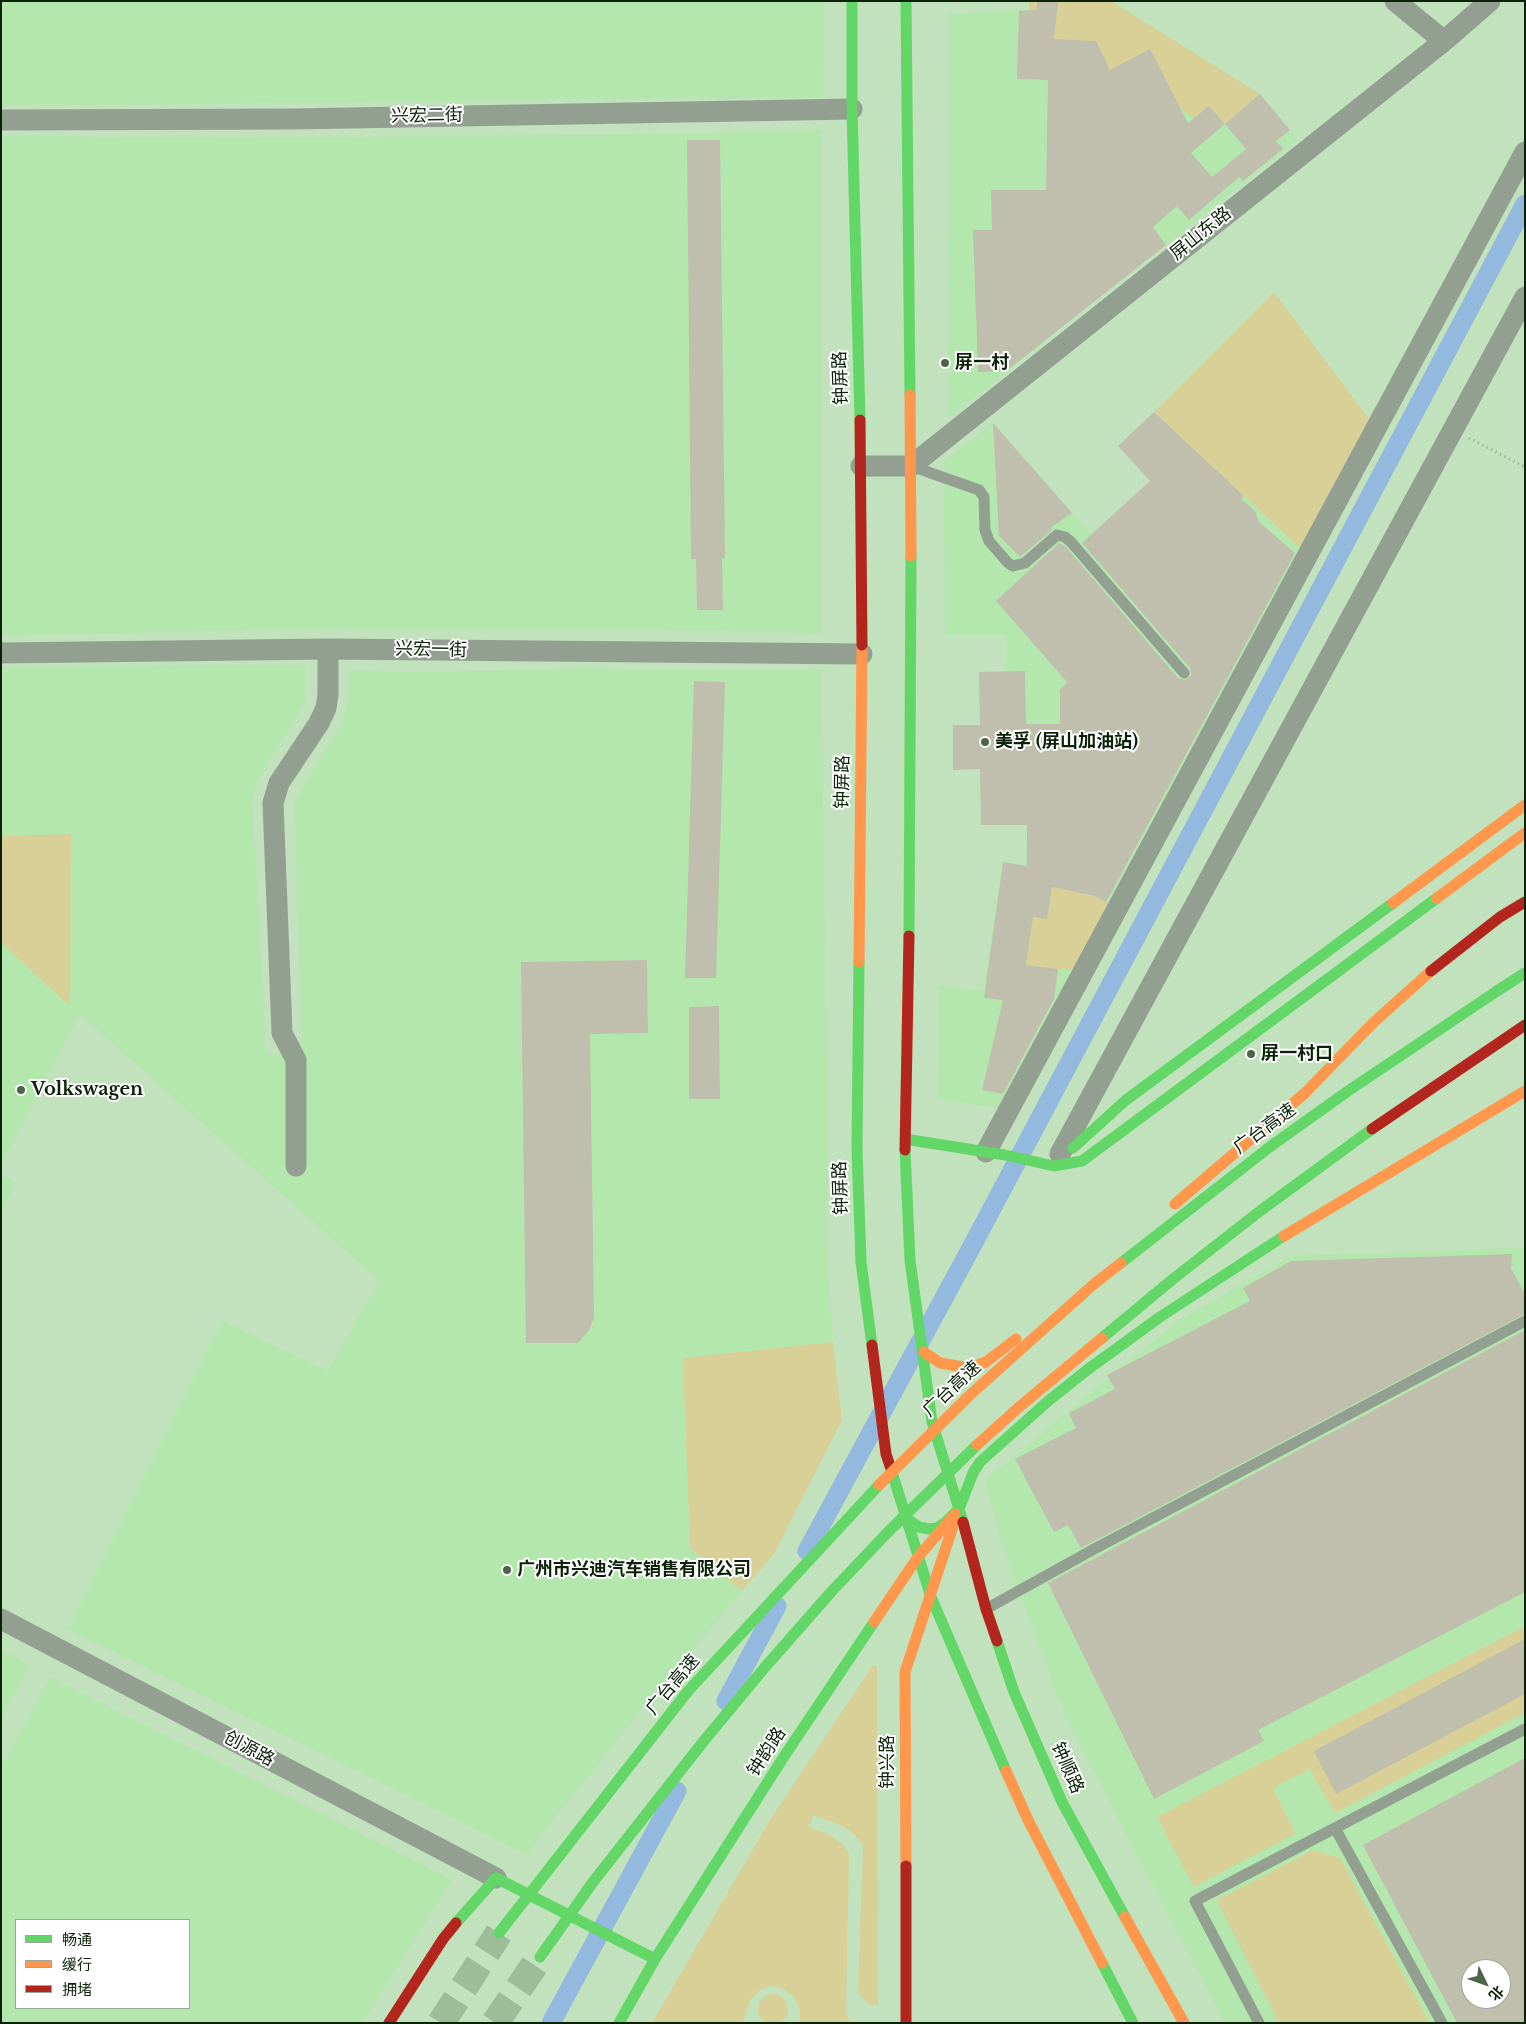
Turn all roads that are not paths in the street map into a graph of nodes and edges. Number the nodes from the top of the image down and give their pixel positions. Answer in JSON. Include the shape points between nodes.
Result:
{"nodes":[{"id":1,"x":852,"y":1,"type":"edge"},
{"id":2,"x":906,"y":1,"type":"edge"},
{"id":3,"x":1395,"y":1,"type":"edge"},
{"id":4,"x":1490,"y":1,"type":"edge"},
{"id":5,"x":1444,"y":41,"type":"junction"},
{"id":6,"x":852,"y":109,"type":"junction"},
{"id":7,"x":1,"y":120,"type":"edge"},
{"id":8,"x":1525,"y":152,"type":"edge"},
{"id":9,"x":1525,"y":297,"type":"edge"},
{"id":10,"x":861,"y":466,"type":"junction"},
{"id":11,"x":911,"y":466,"type":"junction"},
{"id":12,"x":328,"y":649,"type":"junction"},
{"id":13,"x":1,"y":653,"type":"edge"},
{"id":14,"x":862,"y":654,"type":"junction"},
{"id":15,"x":1184,"y":673,"type":"dead end"},
{"id":16,"x":1525,"y":805,"type":"edge"},
{"id":17,"x":1525,"y":833,"type":"edge"},
{"id":18,"x":1525,"y":902,"type":"edge"},
{"id":19,"x":1525,"y":973,"type":"edge"},
{"id":20,"x":1525,"y":1025,"type":"edge"},
{"id":21,"x":1525,"y":1091,"type":"edge"},
{"id":22,"x":905,"y":1138,"type":"junction"},
{"id":23,"x":996,"y":1153,"type":"junction"},
{"id":24,"x":296,"y":1166,"type":"dead end"},
{"id":25,"x":1054,"y":1166,"type":"junction"},
{"id":26,"x":1170,"y":1208,"type":"dead end"},
{"id":27,"x":1140,"y":1234,"type":"dead end"},
{"id":28,"x":1525,"y":1321,"type":"edge"},
{"id":29,"x":924,"y":1352,"type":"junction"},
{"id":30,"x":959,"y":1509,"type":"junction"},
{"id":31,"x":906,"y":1518,"type":"junction"},
{"id":32,"x":918,"y":1557,"type":"junction"},
{"id":33,"x":931,"y":1597,"type":"junction"},
{"id":34,"x":986,"y":1609,"type":"junction"},
{"id":35,"x":1,"y":1619,"type":"edge"},
{"id":36,"x":1525,"y":1729,"type":"edge"},
{"id":37,"x":1335,"y":1828,"type":"junction"},
{"id":38,"x":496,"y":1878,"type":"junction"},
{"id":39,"x":499,"y":1933,"type":"tunnel mouth"},
{"id":40,"x":540,"y":1957,"type":"tunnel mouth"},
{"id":41,"x":655,"y":1959,"type":"junction"},
{"id":42,"x":389,"y":2023,"type":"edge"},
{"id":43,"x":618,"y":2023,"type":"edge"},
{"id":44,"x":906,"y":2023,"type":"edge"},
{"id":45,"x":1133,"y":2023,"type":"edge"},
{"id":46,"x":1184,"y":2023,"type":"edge"},
{"id":47,"x":1259,"y":2023,"type":"edge"},
{"id":48,"x":1442,"y":2023,"type":"edge"}],
"edges":[{"from":1,"to":6,"type":"main road","name":"钟屏路"},
{"from":2,"to":11,"type":"main road"},
{"from":3,"to":5,"type":"street"},
{"from":4,"to":5,"type":"street","name":"屏山东路"},
{"from":5,"to":11,"type":"street","name":"屏山东路"},
{"from":6,"to":7,"type":"street","name":"兴宏二街","via":[[293,119]]},
{"from":6,"to":10,"type":"main road","name":"钟屏路"},
{"from":8,"to":23,"type":"street"},
{"from":9,"to":25,"type":"street"},
{"from":10,"to":11,"type":"street"},
{"from":10,"to":14,"type":"main road","name":"钟屏路"},
{"from":11,"to":15,"type":"lane","via":[[978,490],[984,497],[985,530],[989,541],[1013,566],[1026,563],[1058,535],[1065,537]]},
{"from":11,"to":22,"type":"main road","via":[[911,852]]},
{"from":12,"to":13,"type":"street","name":"兴宏一街"},
{"from":12,"to":14,"type":"street","name":"兴宏一街"},
{"from":12,"to":24,"type":"street","via":[[326,708],[279,783],[273,803],[282,1033],[296,1060]]},
{"from":14,"to":31,"type":"main road","name":"钟屏路","via":[[857,1149],[862,1262],[886,1454]]},
{"from":16,"to":25,"type":"main road","via":[[1126,1100]]},
{"from":17,"to":25,"type":"main road","via":[[1082,1161]]},
{"from":18,"to":26,"type":"main road","via":[[1500,917],[1417,982],[1372,1023],[1305,1093]]},
{"from":19,"to":39,"type":"main road","name":"广台高速","bridge":true,"via":[[1348,1092],[1215,1188],[1094,1284],[972,1393],[869,1495],[688,1691]]},
{"from":20,"to":40,"type":"main road","bridge":true,"via":[[1345,1147],[1260,1212],[1166,1286],[979,1443],[888,1531],[766,1666],[599,1874]]},
{"from":21,"to":30,"type":"main road","name":"钟兴路","via":[[1298,1227],[1093,1365],[980,1462]]},
{"from":22,"to":23,"type":"main road"},
{"from":22,"to":29,"type":"main road","via":[[910,1260]]},
{"from":23,"to":25,"type":"main road"},
{"from":27,"to":29,"type":"main road","via":[[986,1362],[969,1368],[953,1367]]},
{"from":28,"to":34,"type":"lane"},
{"from":29,"to":30,"type":"main road","via":[[932,1422]]},
{"from":30,"to":31,"type":"main road","via":[[937,1528],[920,1527]]},
{"from":30,"to":32,"type":"main road","name":"钟韵路"},
{"from":30,"to":33,"type":"main road","name":"钟兴路"},
{"from":30,"to":34,"type":"main road","name":"钟顺路"},
{"from":31,"to":32,"type":"main road","name":"钟屏路"},
{"from":32,"to":33,"type":"main road"},
{"from":32,"to":41,"type":"main road","name":"钟韵路","via":[[783,1758]]},
{"from":33,"to":44,"type":"main road","name":"钟兴路","via":[[905,1672]]},
{"from":33,"to":45,"type":"main road","via":[[1028,1820]]},
{"from":34,"to":46,"type":"main road","name":"钟顺路","via":[[1014,1692],[1062,1802]]},
{"from":35,"to":38,"type":"street","name":"创源路"},
{"from":36,"to":37,"type":"lane"},
{"from":37,"to":47,"type":"lane","via":[[1195,1901]]},
{"from":37,"to":48,"type":"lane"},
{"from":38,"to":41,"type":"main road"},
{"from":38,"to":42,"type":"main road","via":[[443,1939]]},
{"from":41,"to":43,"type":"main road","name":"钟韵路"}]}
